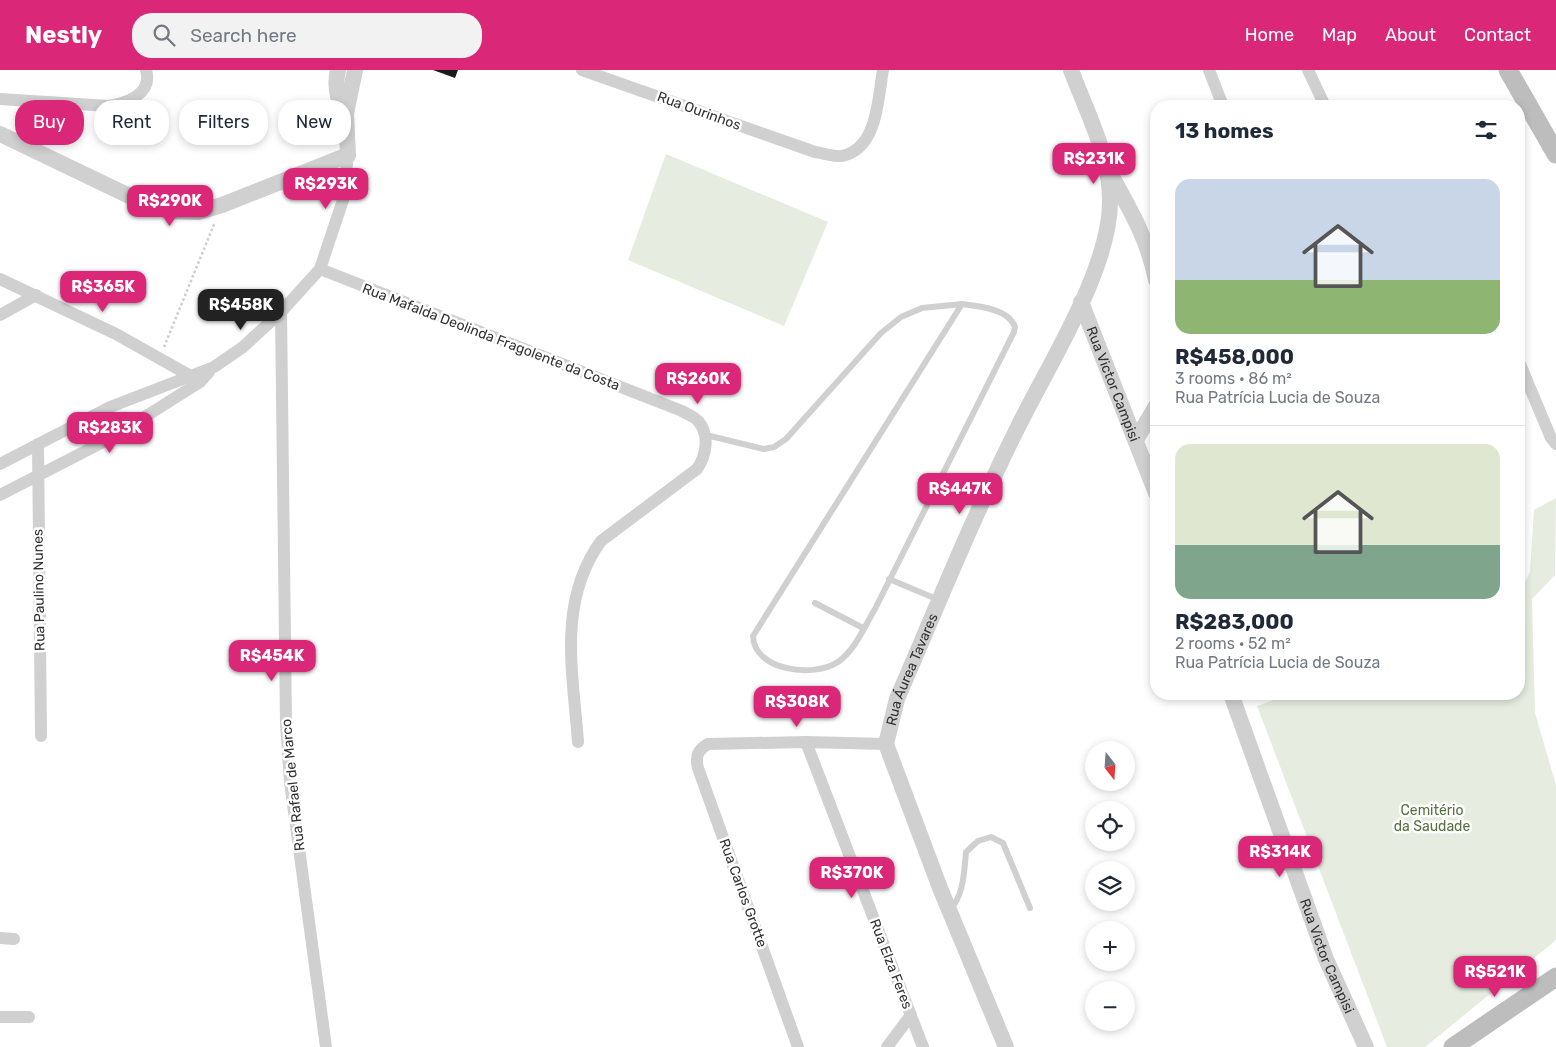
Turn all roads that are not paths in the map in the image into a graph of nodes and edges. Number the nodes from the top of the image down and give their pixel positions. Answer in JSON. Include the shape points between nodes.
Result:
{"nodes":[{"id":1,"x":146,"y":70,"type":"edge"},
{"id":2,"x":338,"y":70,"type":"edge"},
{"id":3,"x":355,"y":70,"type":"edge"},
{"id":4,"x":582,"y":70,"type":"edge"},
{"id":5,"x":883,"y":70,"type":"edge"},
{"id":6,"x":1071,"y":70,"type":"edge"},
{"id":7,"x":1209,"y":70,"type":"edge"},
{"id":8,"x":1308,"y":70,"type":"edge"},
{"id":9,"x":1508,"y":70,"type":"edge"},
{"id":10,"x":0,"y":98,"type":"edge"},
{"id":11,"x":339,"y":100,"type":"edge"},
{"id":12,"x":349,"y":100,"type":"edge"},
{"id":13,"x":1221,"y":100,"type":"edge"},
{"id":14,"x":1322,"y":100,"type":"edge"},
{"id":15,"x":0,"y":134,"type":"edge"},
{"id":16,"x":348,"y":145,"type":"edge"},
{"id":17,"x":1556,"y":154,"type":"edge"},
{"id":18,"x":348,"y":155,"type":"junction"},
{"id":19,"x":1109,"y":171,"type":"junction"},
{"id":20,"x":1150,"y":259,"type":"edge"},
{"id":21,"x":320,"y":269,"type":"junction"},
{"id":22,"x":0,"y":279,"type":"edge"},
{"id":23,"x":36,"y":295,"type":"junction"},
{"id":24,"x":1081,"y":302,"type":"junction"},
{"id":25,"x":962,"y":304,"type":"junction"},
{"id":26,"x":281,"y":312,"type":"junction"},
{"id":27,"x":0,"y":315,"type":"edge"},
{"id":28,"x":1525,"y":376,"type":"edge"},
{"id":29,"x":196,"y":379,"type":"junction"},
{"id":30,"x":1150,"y":416,"type":"edge"},
{"id":31,"x":706,"y":435,"type":"junction"},
{"id":32,"x":1136,"y":440,"type":"junction"},
{"id":33,"x":38,"y":444,"type":"junction"},
{"id":34,"x":1556,"y":444,"type":"edge"},
{"id":35,"x":0,"y":464,"type":"edge"},
{"id":36,"x":37,"y":476,"type":"junction"},
{"id":37,"x":1150,"y":477,"type":"edge"},
{"id":38,"x":0,"y":495,"type":"edge"},
{"id":39,"x":889,"y":579,"type":"junction"},
{"id":40,"x":940,"y":601,"type":"junction"},
{"id":41,"x":815,"y":603,"type":"dead end"},
{"id":42,"x":863,"y":628,"type":"junction"},
{"id":43,"x":1233,"y":700,"type":"edge"},
{"id":44,"x":41,"y":736,"type":"dead end"},
{"id":45,"x":578,"y":742,"type":"dead end"},
{"id":46,"x":806,"y":742,"type":"junction"},
{"id":47,"x":886,"y":744,"type":"junction"},
{"id":48,"x":1030,"y":908,"type":"dead end"},
{"id":49,"x":949,"y":911,"type":"junction"},
{"id":50,"x":0,"y":938,"type":"edge"},
{"id":51,"x":14,"y":939,"type":"dead end"},
{"id":52,"x":1556,"y":977,"type":"edge"},
{"id":53,"x":910,"y":1015,"type":"junction"},
{"id":54,"x":0,"y":1017,"type":"edge"},
{"id":55,"x":29,"y":1017,"type":"dead end"},
{"id":56,"x":326,"y":1047,"type":"edge"},
{"id":57,"x":798,"y":1047,"type":"edge"},
{"id":58,"x":887,"y":1047,"type":"edge"},
{"id":59,"x":923,"y":1047,"type":"edge"},
{"id":60,"x":1006,"y":1047,"type":"edge"},
{"id":61,"x":1366,"y":1047,"type":"edge"},
{"id":62,"x":1453,"y":1047,"type":"edge"}],
"edges":[{"from":1,"to":10,"type":"street","via":[[147,83],[135,99],[109,106]]},
{"from":2,"to":11,"type":"street"},
{"from":3,"to":12,"type":"street"},
{"from":4,"to":5,"type":"street","name":"Rua Ourinhos","via":[[815,152],[841,156],[862,144],[871,133]]},
{"from":6,"to":19,"type":"street"},
{"from":7,"to":13,"type":"street"},
{"from":8,"to":14,"type":"street"},
{"from":9,"to":17,"type":"main road"},
{"from":15,"to":18,"type":"street","via":[[144,203],[170,211],[198,212],[222,205]]},
{"from":16,"to":18,"type":"street"},
{"from":18,"to":21,"type":"street","via":[[343,200]]},
{"from":19,"to":20,"type":"street","via":[[1141,227]]},
{"from":19,"to":24,"type":"street","name":"Rua Áurea Tavares","via":[[1108,229]]},
{"from":21,"to":26,"type":"street"},
{"from":21,"to":31,"type":"street","name":"Rua Mafalda Deolinda Fragolente da Costa","via":[[682,412],[698,421]]},
{"from":22,"to":23,"type":"street"},
{"from":23,"to":27,"type":"street"},
{"from":23,"to":29,"type":"street"},
{"from":24,"to":32,"type":"street","name":"Rua Victor Campisi"},
{"from":24,"to":40,"type":"street","name":"Rua Áurea Tavares","via":[[1016,430]]},
{"from":25,"to":31,"type":"lane","via":[[922,308],[901,317],[881,333],[786,439],[774,447],[764,449]]},
{"from":25,"to":39,"type":"lane","via":[[984,306],[1010,318],[1014,332]]},
{"from":25,"to":42,"type":"lane","via":[[753,636],[754,646],[762,658],[780,666],[808,671],[827,669],[851,651]]},
{"from":26,"to":29,"type":"street","via":[[243,348]]},
{"from":26,"to":56,"type":"street","name":"Rua Rafael de Marco","via":[[288,762]]},
{"from":28,"to":34,"type":"street"},
{"from":29,"to":33,"type":"street","via":[[110,407]]},
{"from":29,"to":36,"type":"street","via":[[113,437]]},
{"from":30,"to":32,"type":"street"},
{"from":31,"to":45,"type":"street","via":[[703,460],[697,469],[602,542],[579,580],[571,618]]},
{"from":32,"to":37,"type":"street","name":"Rua Victor Campisi"},
{"from":33,"to":35,"type":"street"},
{"from":33,"to":36,"type":"street","name":"Rua Paulino Nunes"},
{"from":36,"to":38,"type":"street"},
{"from":36,"to":44,"type":"street","name":"Rua Paulino Nunes"},
{"from":39,"to":40,"type":"lane"},
{"from":39,"to":42,"type":"lane"},
{"from":40,"to":47,"type":"street","name":"Rua Áurea Tavares","via":[[897,699]]},
{"from":41,"to":42,"type":"lane"},
{"from":43,"to":61,"type":"street","name":"Rua Victor Campisi","via":[[1326,959]]},
{"from":46,"to":47,"type":"street"},
{"from":46,"to":53,"type":"street","name":"Rua Elza Feres"},
{"from":46,"to":57,"type":"street","name":"Rua Carlos Grotte","via":[[708,744],[697,754],[698,768]]},
{"from":47,"to":49,"type":"street","name":"Rua Áurea Tavares"},
{"from":48,"to":49,"type":"lane","via":[[1003,843],[991,837],[978,841],[966,852],[957,903]]},
{"from":49,"to":60,"type":"street","name":"Rua Áurea Tavares"},
{"from":50,"to":51,"type":"street"},
{"from":52,"to":62,"type":"main road"},
{"from":53,"to":58,"type":"street"},
{"from":53,"to":59,"type":"street","name":"Rua Elza Feres"},
{"from":54,"to":55,"type":"street"}]}
